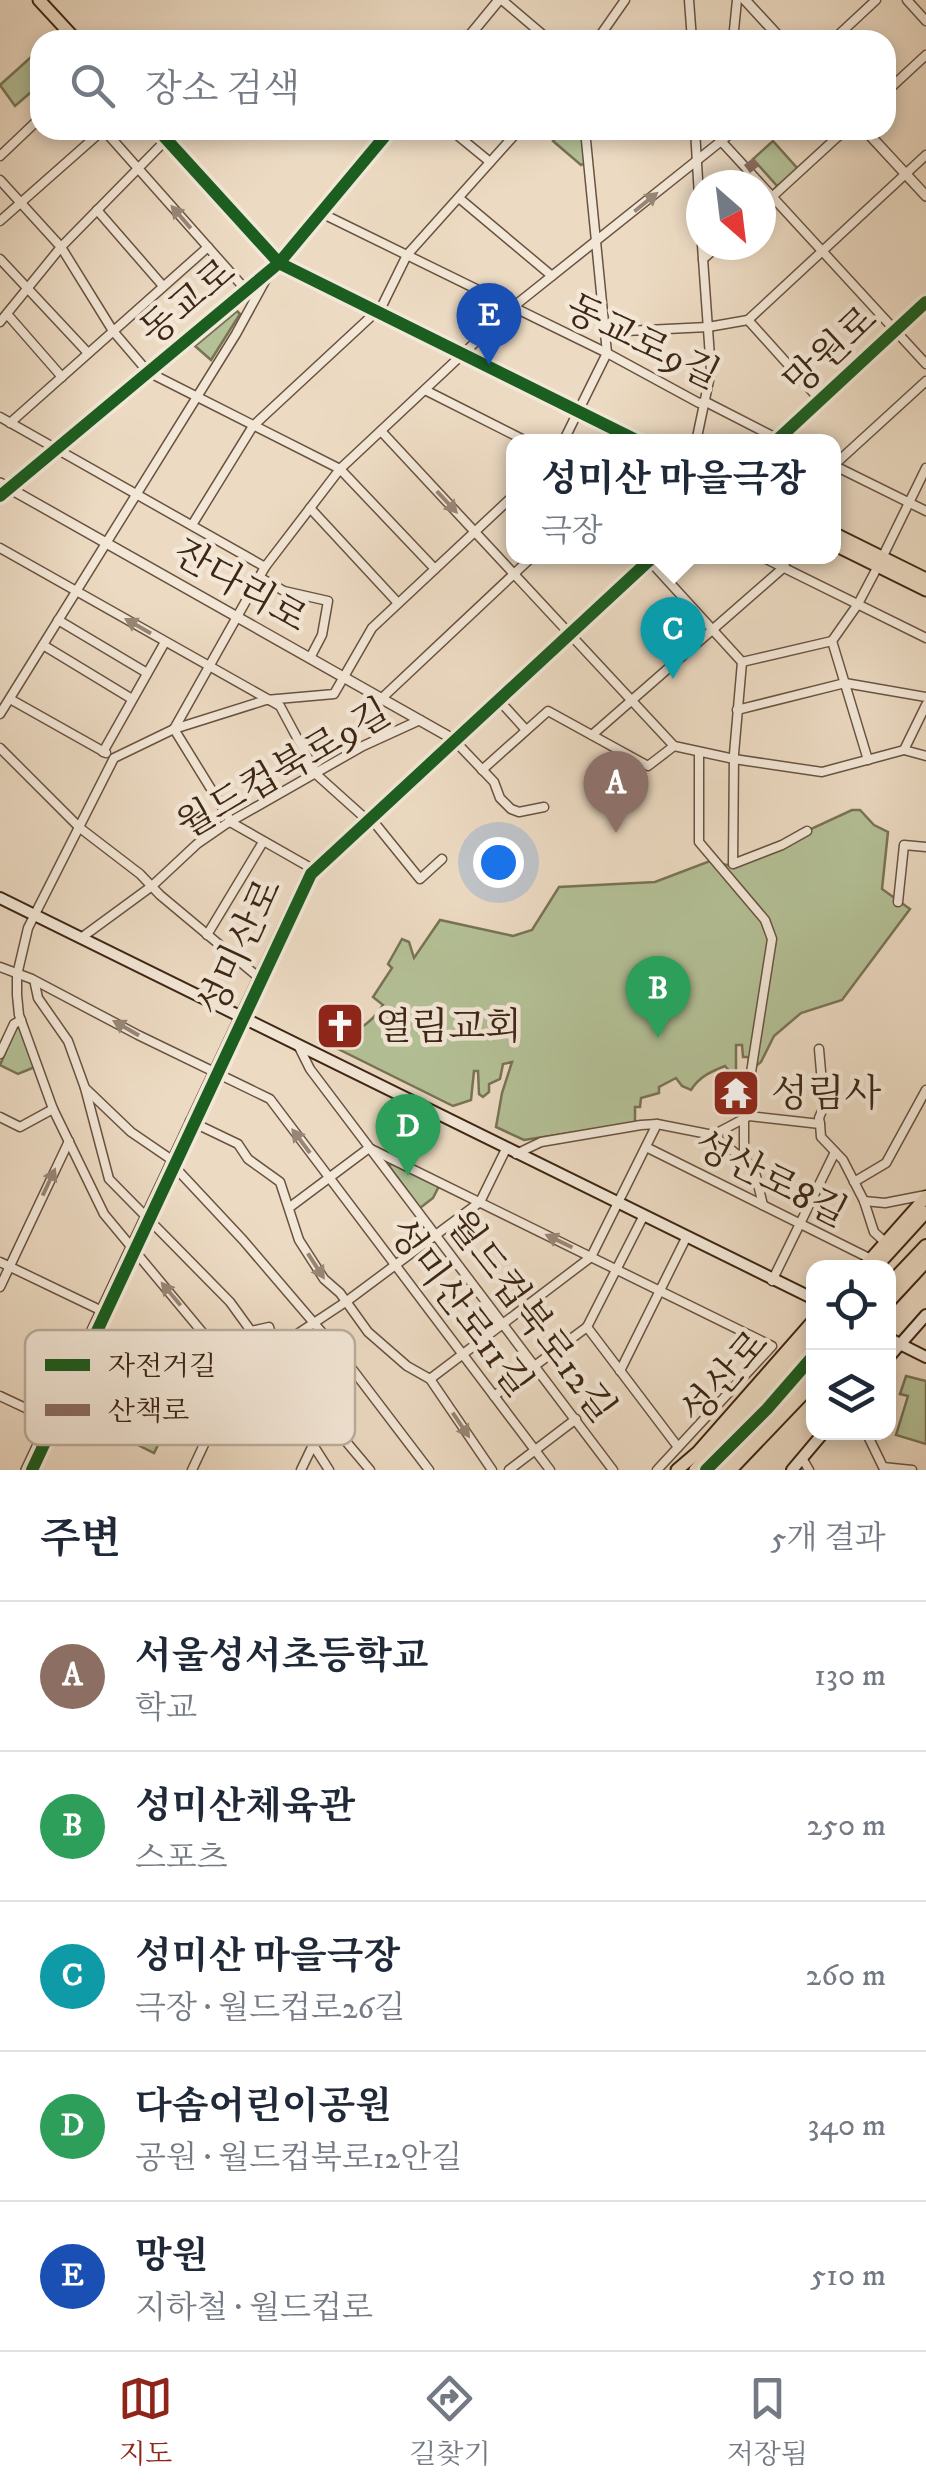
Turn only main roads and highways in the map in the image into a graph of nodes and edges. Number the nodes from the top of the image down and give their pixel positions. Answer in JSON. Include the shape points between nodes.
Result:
{"nodes":[{"id":1,"x":39,"y":0,"type":"edge"},
{"id":2,"x":67,"y":30,"type":"edge"},
{"id":3,"x":167,"y":140,"type":"edge"},
{"id":4,"x":624,"y":434,"type":"edge"},
{"id":5,"x":841,"y":538,"type":"edge"},
{"id":6,"x":841,"y":547,"type":"edge"},
{"id":7,"x":880,"y":562,"type":"junction"},
{"id":8,"x":926,"y":579,"type":"edge"},
{"id":9,"x":926,"y":590,"type":"edge"},
{"id":10,"x":0,"y":898,"type":"edge"},
{"id":11,"x":926,"y":1196,"type":"edge"},
{"id":12,"x":926,"y":1212,"type":"edge"},
{"id":13,"x":926,"y":1246,"type":"edge"},
{"id":14,"x":873,"y":1260,"type":"edge"},
{"id":15,"x":874,"y":1260,"type":"edge"},
{"id":16,"x":926,"y":1261,"type":"edge"},
{"id":17,"x":896,"y":1278,"type":"edge"},
{"id":18,"x":896,"y":1293,"type":"edge"},
{"id":19,"x":806,"y":1295,"type":"edge"},
{"id":20,"x":926,"y":1315,"type":"edge"},
{"id":21,"x":806,"y":1329,"type":"edge"},
{"id":22,"x":896,"y":1339,"type":"edge"},
{"id":23,"x":896,"y":1342,"type":"edge"},
{"id":24,"x":806,"y":1345,"type":"edge"},
{"id":25,"x":926,"y":1357,"type":"edge"},
{"id":26,"x":806,"y":1376,"type":"edge"},
{"id":27,"x":806,"y":1390,"type":"edge"},
{"id":28,"x":817,"y":1440,"type":"edge"},
{"id":29,"x":680,"y":1470,"type":"edge"},
{"id":30,"x":695,"y":1470,"type":"edge"},
{"id":31,"x":718,"y":1470,"type":"edge"},
{"id":32,"x":730,"y":1470,"type":"edge"},
{"id":33,"x":792,"y":1470,"type":"edge"}],
"edges":[{"from":1,"to":2,"type":"main road"},
{"from":3,"to":4,"type":"main road","via":[[276,266]]},
{"from":5,"to":7,"type":"main road"},
{"from":6,"to":7,"type":"main road"},
{"from":7,"to":8,"type":"main road"},
{"from":7,"to":9,"type":"main road"},
{"from":10,"to":19,"type":"main road"},
{"from":11,"to":14,"type":"main road"},
{"from":12,"to":15,"type":"main road"},
{"from":13,"to":17,"type":"highway"},
{"from":16,"to":18,"type":"highway"},
{"from":20,"to":22,"type":"main road"},
{"from":21,"to":29,"type":"main road","name":"성산로"},
{"from":23,"to":25,"type":"main road"},
{"from":24,"to":30,"type":"main road","name":"성산로"},
{"from":26,"to":31,"type":"highway"},
{"from":27,"to":32,"type":"highway"},
{"from":28,"to":33,"type":"main road"}]}
